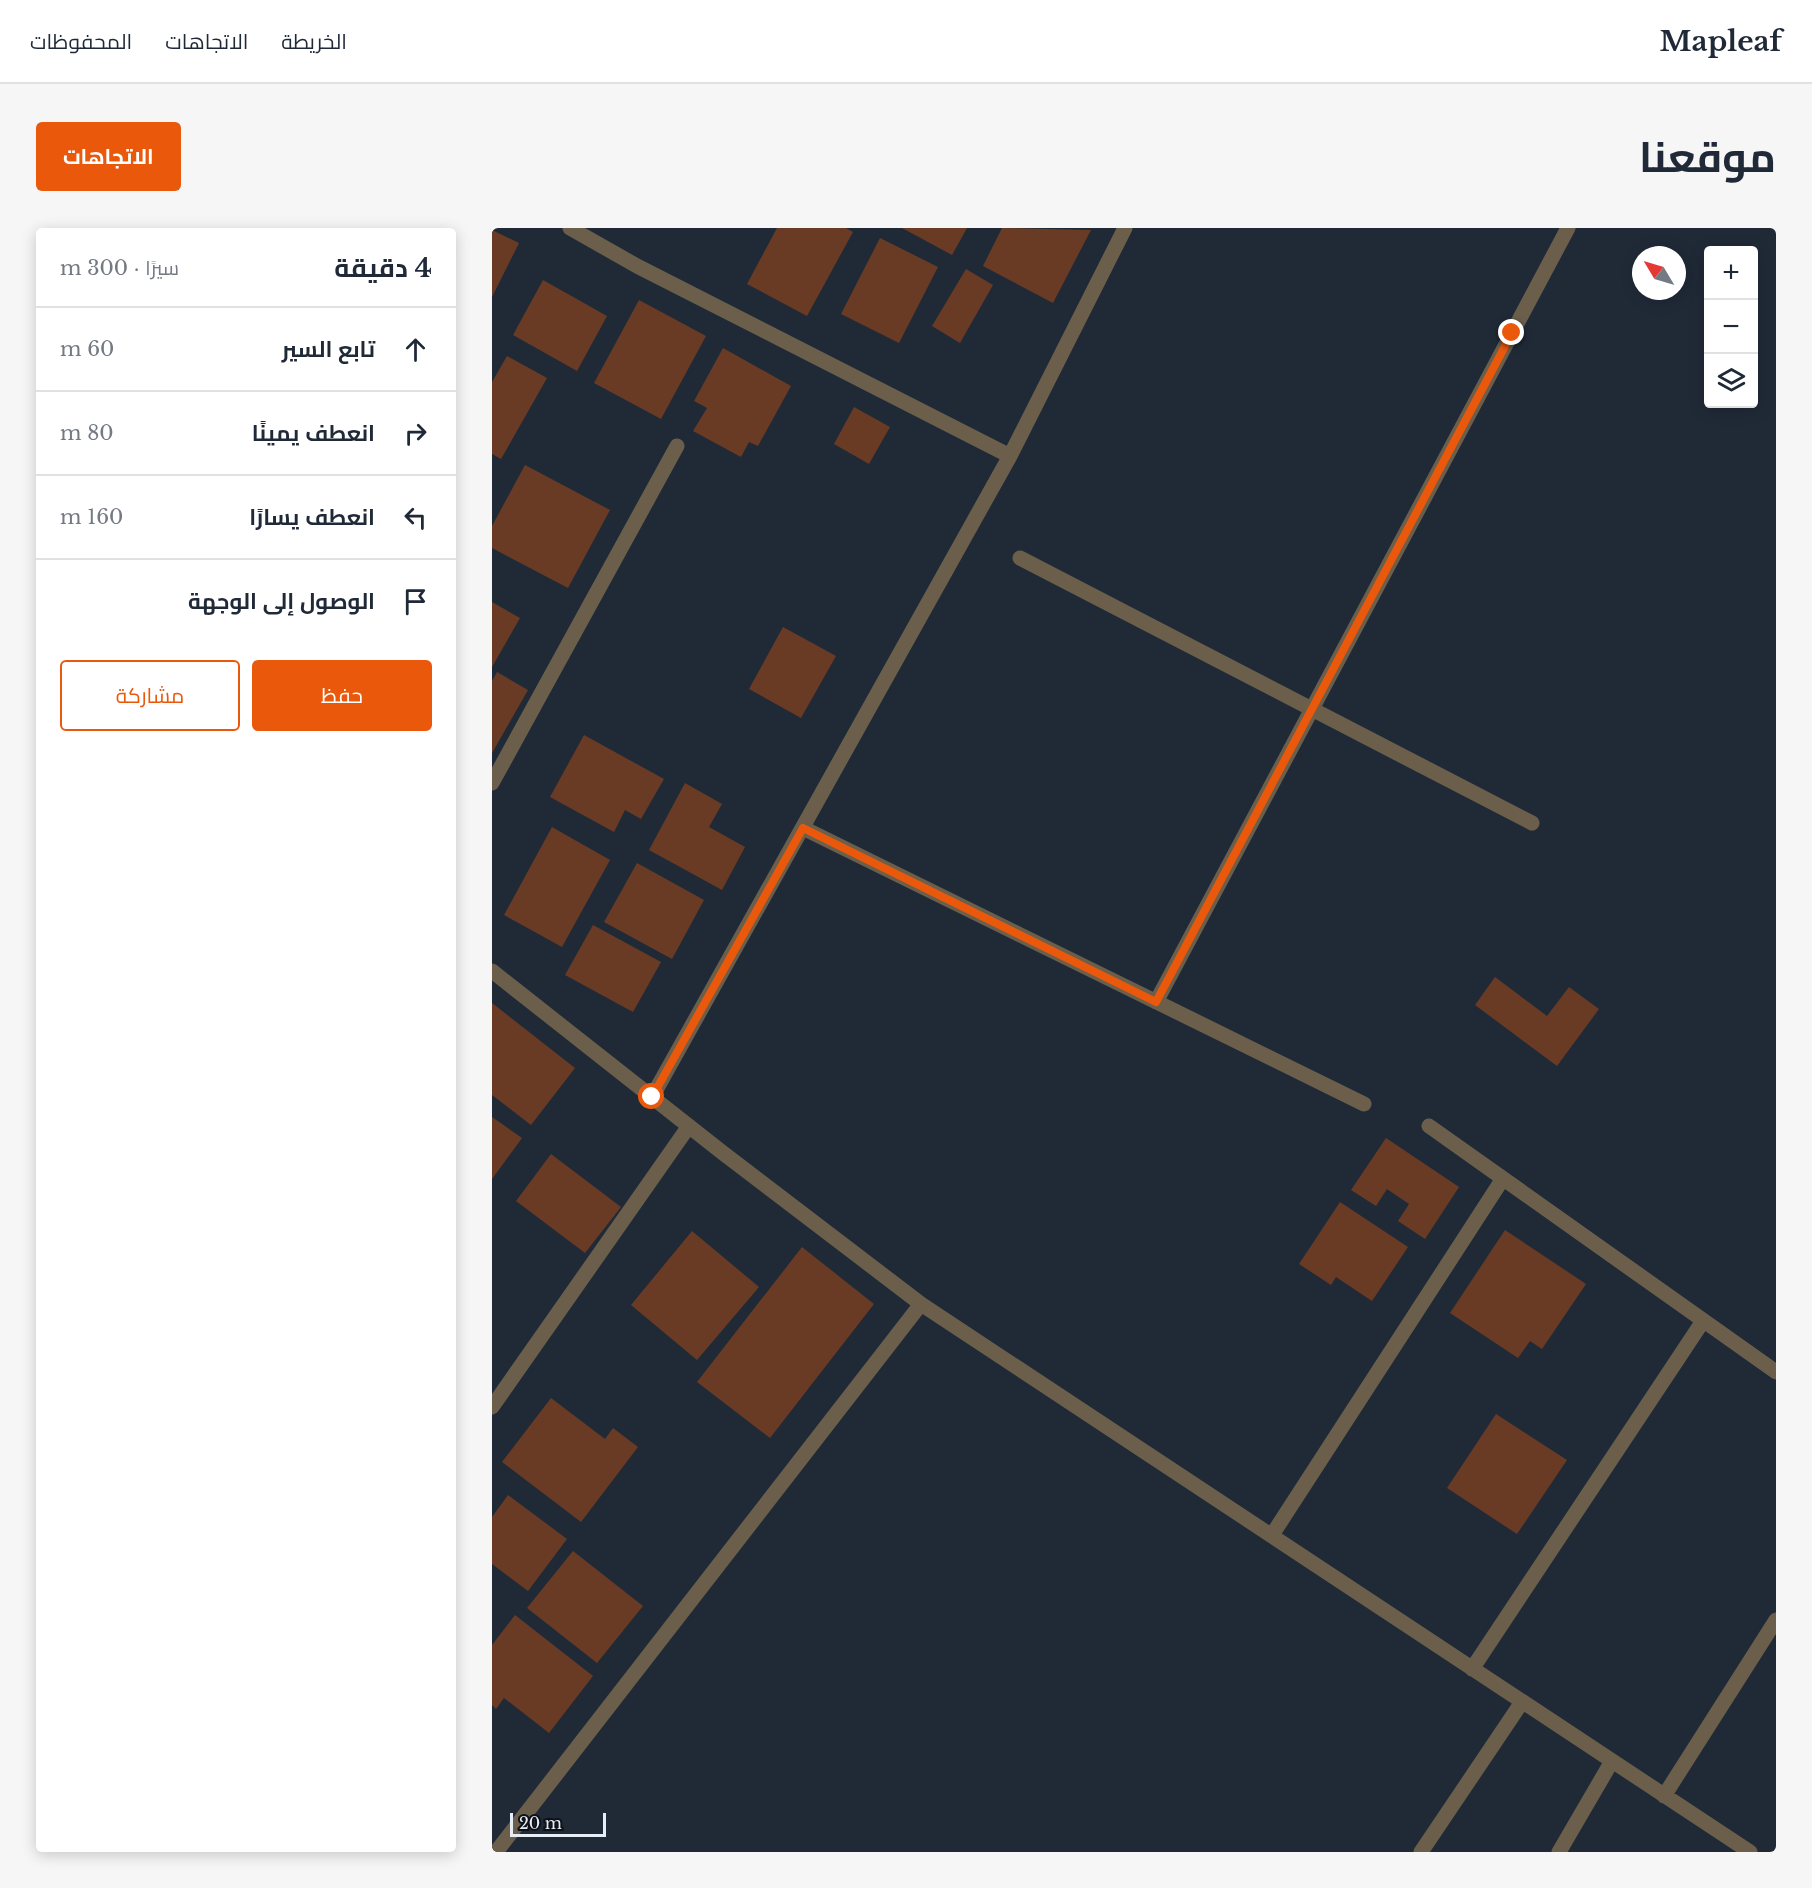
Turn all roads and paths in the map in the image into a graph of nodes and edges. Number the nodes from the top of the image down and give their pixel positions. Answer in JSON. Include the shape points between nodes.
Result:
{"nodes":[{"id":1,"x":570,"y":228,"type":"edge"},
{"id":2,"x":1125,"y":228,"type":"edge"},
{"id":3,"x":1568,"y":228,"type":"edge"},
{"id":4,"x":677,"y":446,"type":"dead end"},
{"id":5,"x":1010,"y":456,"type":"junction"},
{"id":6,"x":1020,"y":558,"type":"dead end"},
{"id":7,"x":1312,"y":709,"type":"junction"},
{"id":8,"x":492,"y":783,"type":"edge"},
{"id":9,"x":1532,"y":823,"type":"dead end"},
{"id":10,"x":803,"y":828,"type":"junction"},
{"id":11,"x":492,"y":971,"type":"edge"},
{"id":12,"x":1156,"y":1002,"type":"junction"},
{"id":13,"x":652,"y":1097,"type":"junction"},
{"id":14,"x":1365,"y":1104,"type":"dead end"},
{"id":15,"x":689,"y":1126,"type":"junction"},
{"id":16,"x":1429,"y":1126,"type":"dead end"},
{"id":17,"x":1502,"y":1180,"type":"junction"},
{"id":18,"x":921,"y":1304,"type":"junction"},
{"id":19,"x":1703,"y":1321,"type":"junction"},
{"id":20,"x":1776,"y":1372,"type":"edge"},
{"id":21,"x":492,"y":1407,"type":"edge"},
{"id":22,"x":1272,"y":1535,"type":"junction"},
{"id":23,"x":1776,"y":1620,"type":"edge"},
{"id":24,"x":1472,"y":1669,"type":"junction"},
{"id":25,"x":1522,"y":1702,"type":"junction"},
{"id":26,"x":1612,"y":1761,"type":"junction"},
{"id":27,"x":1664,"y":1796,"type":"junction"},
{"id":28,"x":496,"y":1852,"type":"edge"},
{"id":29,"x":1420,"y":1852,"type":"edge"},
{"id":30,"x":1559,"y":1852,"type":"edge"},
{"id":31,"x":1750,"y":1852,"type":"edge"}],
"edges":[{"from":1,"to":5,"type":"street"},
{"from":2,"to":5,"type":"street"},
{"from":3,"to":7,"type":"street"},
{"from":4,"to":8,"type":"street"},
{"from":5,"to":10,"type":"street"},
{"from":6,"to":7,"type":"street"},
{"from":7,"to":9,"type":"street"},
{"from":7,"to":12,"type":"street"},
{"from":10,"to":12,"type":"street"},
{"from":10,"to":13,"type":"street"},
{"from":11,"to":13,"type":"street"},
{"from":12,"to":14,"type":"street"},
{"from":13,"to":15,"type":"street"},
{"from":15,"to":18,"type":"street"},
{"from":15,"to":21,"type":"street"},
{"from":16,"to":17,"type":"street"},
{"from":17,"to":19,"type":"street"},
{"from":17,"to":22,"type":"street"},
{"from":18,"to":22,"type":"street"},
{"from":18,"to":28,"type":"street"},
{"from":19,"to":20,"type":"street"},
{"from":19,"to":24,"type":"street"},
{"from":22,"to":24,"type":"street"},
{"from":23,"to":27,"type":"street"},
{"from":24,"to":25,"type":"street"},
{"from":25,"to":26,"type":"street"},
{"from":25,"to":29,"type":"street"},
{"from":26,"to":27,"type":"street"},
{"from":26,"to":30,"type":"street"},
{"from":27,"to":31,"type":"street"}]}
